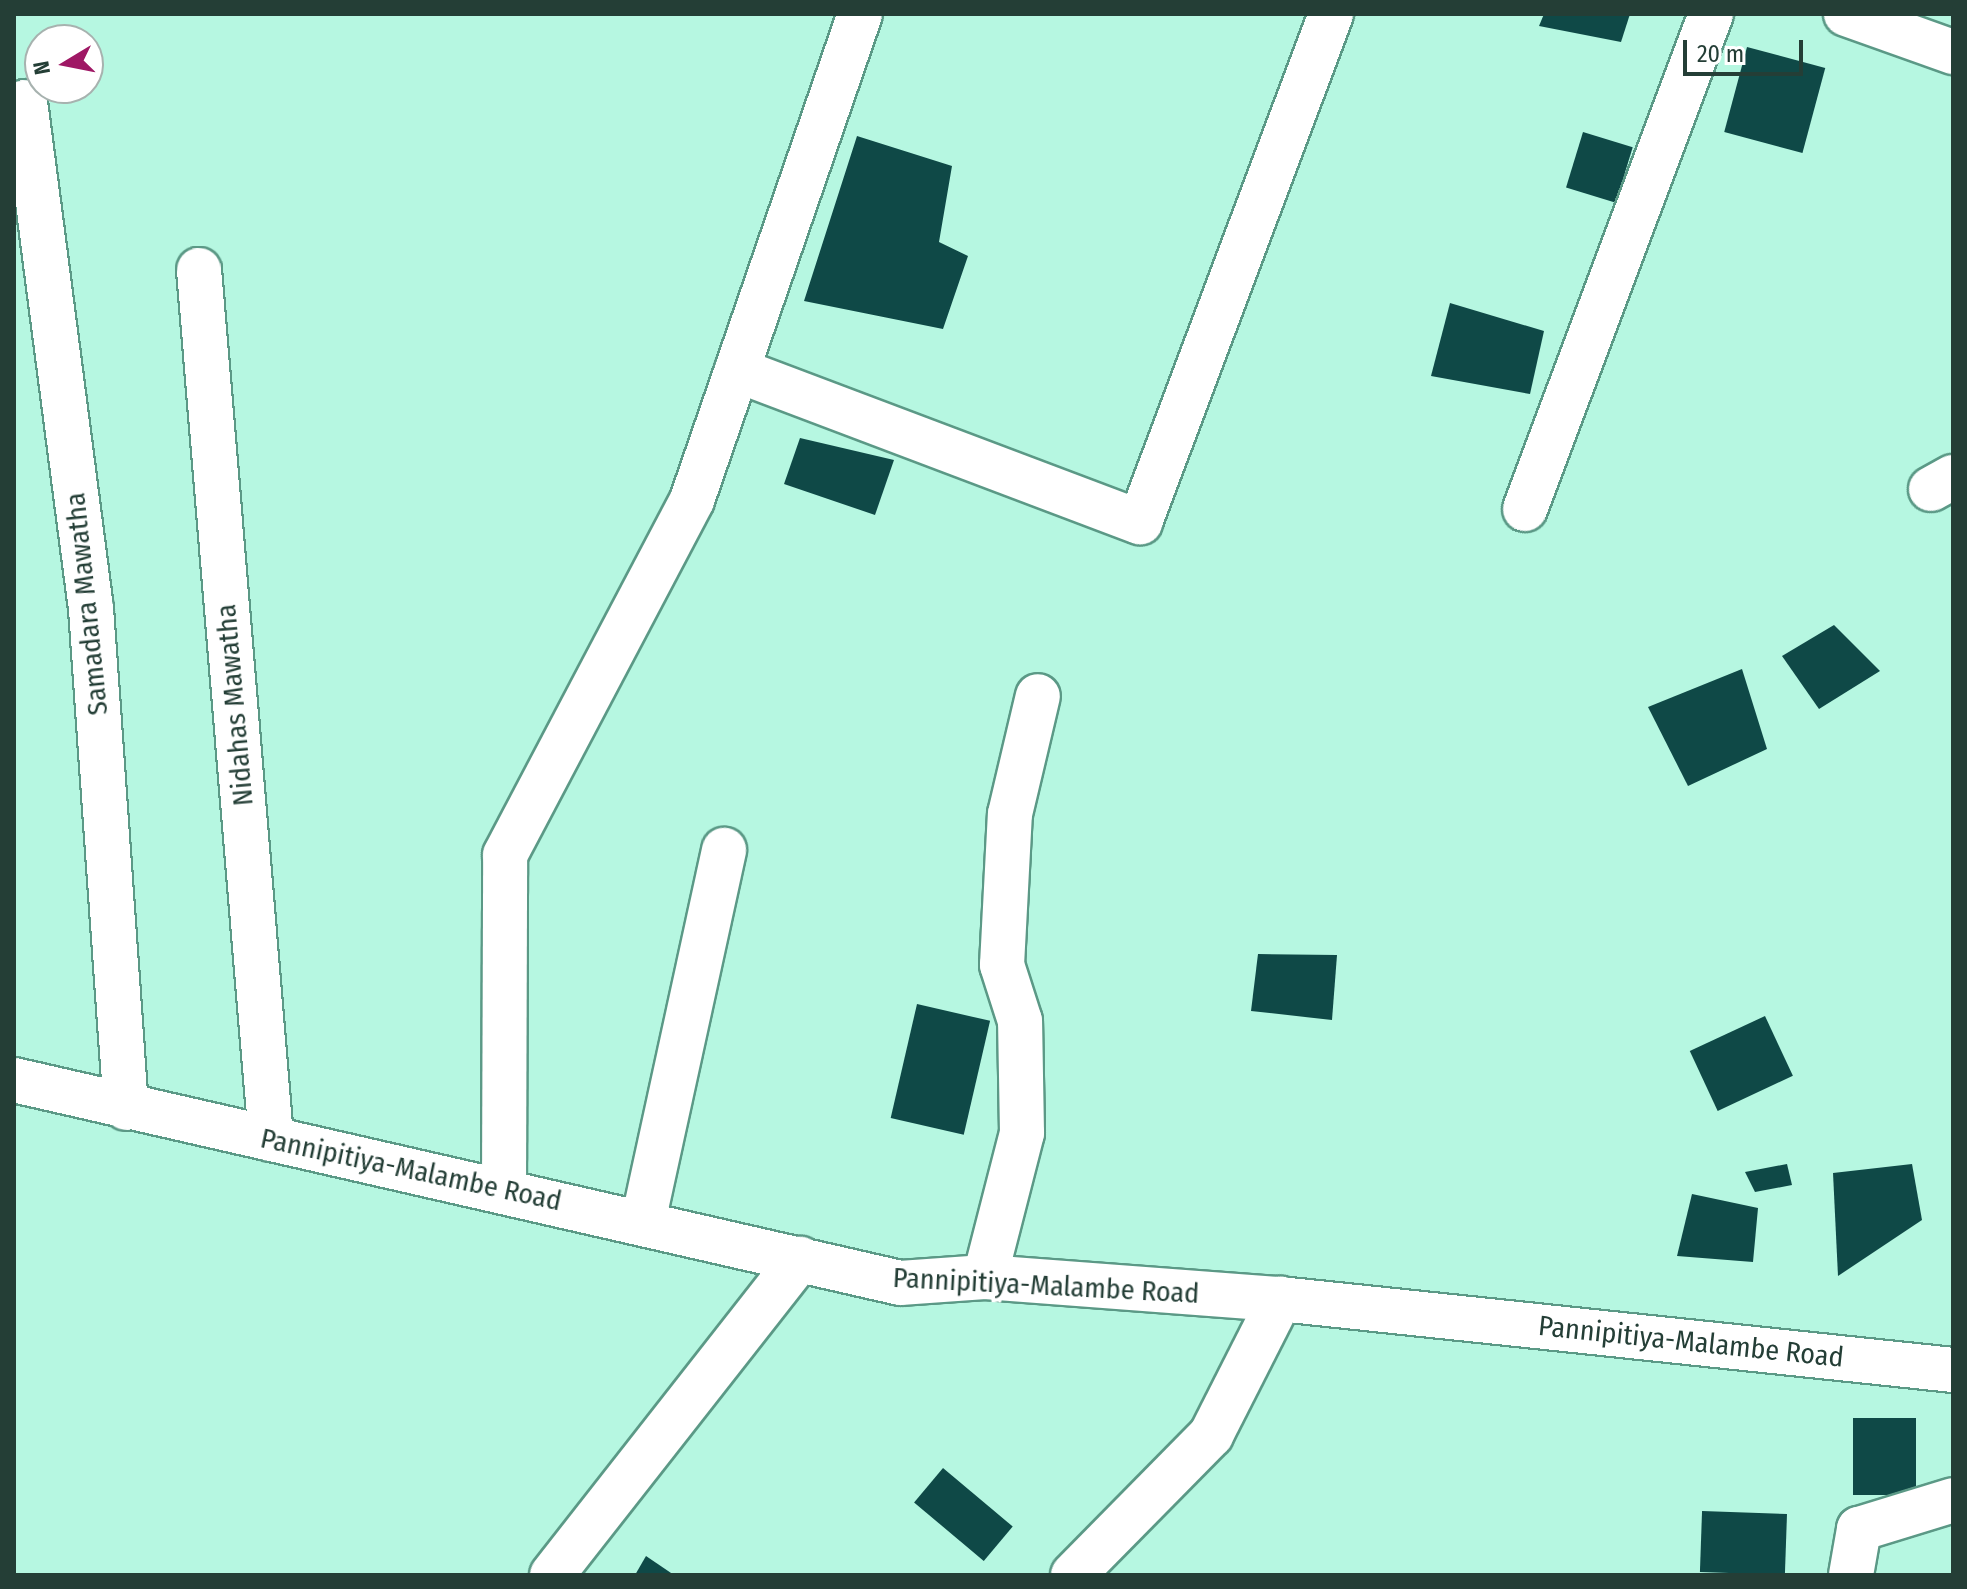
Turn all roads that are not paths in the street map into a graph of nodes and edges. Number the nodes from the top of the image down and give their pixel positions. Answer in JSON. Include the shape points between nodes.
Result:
{"nodes":[{"id":1,"x":860,"y":14,"type":"edge"},
{"id":2,"x":1331,"y":14,"type":"edge"},
{"id":3,"x":1711,"y":14,"type":"edge"},
{"id":4,"x":1846,"y":14,"type":"edge"},
{"id":5,"x":1953,"y":52,"type":"edge"},
{"id":6,"x":25,"y":104,"type":"edge"},
{"id":7,"x":199,"y":270,"type":"dead end"},
{"id":8,"x":737,"y":370,"type":"junction"},
{"id":9,"x":1525,"y":509,"type":"dead end"},
{"id":10,"x":1038,"y":696,"type":"dead end"},
{"id":11,"x":724,"y":850,"type":"dead end"},
{"id":12,"x":14,"y":1080,"type":"edge"},
{"id":13,"x":126,"y":1108,"type":"junction"},
{"id":14,"x":271,"y":1139,"type":"junction"},
{"id":15,"x":504,"y":1189,"type":"junction"},
{"id":16,"x":643,"y":1222,"type":"junction"},
{"id":17,"x":800,"y":1259,"type":"junction"},
{"id":18,"x":985,"y":1277,"type":"junction"},
{"id":19,"x":1280,"y":1299,"type":"junction"},
{"id":20,"x":1953,"y":1370,"type":"edge"},
{"id":21,"x":1953,"y":1500,"type":"edge"},
{"id":22,"x":552,"y":1575,"type":"edge"},
{"id":23,"x":1073,"y":1575,"type":"edge"},
{"id":24,"x":1851,"y":1575,"type":"edge"}],
"edges":[{"from":1,"to":8,"type":"street"},
{"from":2,"to":8,"type":"street","via":[[1140,522]]},
{"from":3,"to":9,"type":"street"},
{"from":4,"to":5,"type":"street"},
{"from":6,"to":13,"type":"street","name":"Samadara Mawatha","via":[[91,609]]},
{"from":7,"to":14,"type":"street","name":"Nidahas Mawatha"},
{"from":8,"to":15,"type":"street","via":[[692,500],[505,855]]},
{"from":10,"to":18,"type":"street","via":[[1010,814],[1002,965],[1020,1021],[1022,1133]]},
{"from":11,"to":16,"type":"street"},
{"from":12,"to":13,"type":"street","name":"Pannipitiya-Malambe Road"},
{"from":13,"to":14,"type":"street","name":"Pannipitiya-Malambe Road"},
{"from":14,"to":15,"type":"street","name":"Pannipitiya-Malambe Road"},
{"from":15,"to":16,"type":"street","name":"Pannipitiya-Malambe Road"},
{"from":16,"to":17,"type":"street","name":"Pannipitiya-Malambe Road"},
{"from":17,"to":18,"type":"street","name":"Pannipitiya-Malambe Road","via":[[900,1283]]},
{"from":17,"to":22,"type":"street"},
{"from":18,"to":19,"type":"street","name":"Pannipitiya-Malambe Road"},
{"from":19,"to":20,"type":"street","name":"Pannipitiya-Malambe Road"},
{"from":19,"to":23,"type":"street","via":[[1211,1435]]},
{"from":21,"to":24,"type":"street","via":[[1859,1529]]}]}
